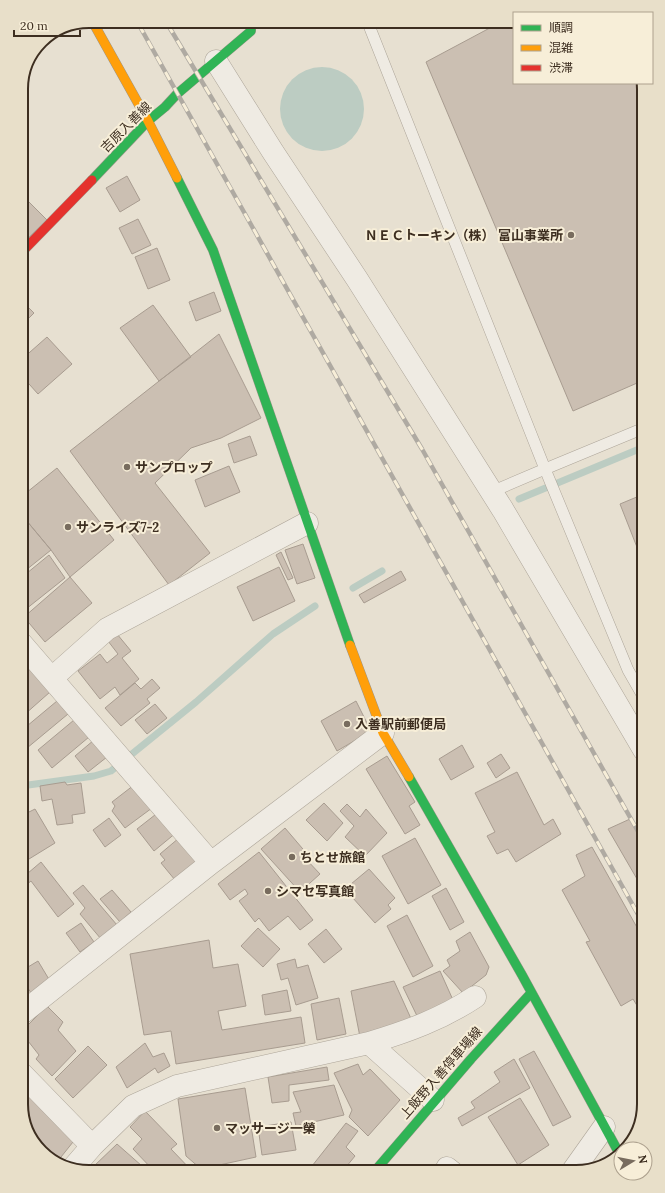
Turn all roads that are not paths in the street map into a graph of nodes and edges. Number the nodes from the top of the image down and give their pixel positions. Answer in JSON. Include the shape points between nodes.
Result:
{"nodes":[{"id":1,"x":96,"y":28,"type":"edge"},
{"id":2,"x":250,"y":28,"type":"edge"},
{"id":3,"x":370,"y":28,"type":"edge"},
{"id":4,"x":216,"y":61,"type":"junction"},
{"id":5,"x":148,"y":122,"type":"junction"},
{"id":6,"x":28,"y":246,"type":"edge"},
{"id":7,"x":637,"y":431,"type":"edge"},
{"id":8,"x":545,"y":469,"type":"junction"},
{"id":9,"x":491,"y":492,"type":"junction"},
{"id":10,"x":307,"y":523,"type":"junction"},
{"id":11,"x":28,"y":651,"type":"edge"},
{"id":12,"x":52,"y":678,"type":"junction"},
{"id":13,"x":637,"y":686,"type":"edge"},
{"id":14,"x":383,"y":733,"type":"junction"},
{"id":15,"x":637,"y":738,"type":"edge"},
{"id":16,"x":211,"y":863,"type":"junction"},
{"id":17,"x":531,"y":993,"type":"junction"},
{"id":18,"x":475,"y":997,"type":"dead end"},
{"id":19,"x":28,"y":1008,"type":"edge"},
{"id":20,"x":369,"y":1043,"type":"junction"},
{"id":21,"x":28,"y":1080,"type":"edge"},
{"id":22,"x":433,"y":1100,"type":"junction"},
{"id":23,"x":604,"y":1127,"type":"junction"},
{"id":24,"x":613,"y":1143,"type":"edge"},
{"id":25,"x":92,"y":1146,"type":"junction"},
{"id":26,"x":77,"y":1164,"type":"edge"},
{"id":27,"x":380,"y":1165,"type":"edge"},
{"id":28,"x":577,"y":1165,"type":"edge"}],
"edges":[{"from":1,"to":5,"type":"street"},
{"from":2,"to":4,"type":"street","name":"吉原入善線"},
{"from":3,"to":8,"type":"lane"},
{"from":4,"to":5,"type":"street","name":"吉原入善線"},
{"from":4,"to":9,"type":"street"},
{"from":5,"to":6,"type":"street","name":"吉原入善線"},
{"from":5,"to":10,"type":"street","via":[[213,250]]},
{"from":7,"to":8,"type":"lane"},
{"from":8,"to":9,"type":"lane"},
{"from":8,"to":13,"type":"lane","via":[[628,670]]},
{"from":9,"to":15,"type":"street"},
{"from":10,"to":12,"type":"street","via":[[107,629]]},
{"from":10,"to":14,"type":"street"},
{"from":11,"to":12,"type":"street"},
{"from":12,"to":16,"type":"street"},
{"from":14,"to":16,"type":"street"},
{"from":14,"to":17,"type":"street"},
{"from":16,"to":19,"type":"street"},
{"from":17,"to":22,"type":"street","name":"上飯野入善停車場線"},
{"from":17,"to":23,"type":"street"},
{"from":18,"to":20,"type":"street","via":[[431,1021]]},
{"from":20,"to":22,"type":"street"},
{"from":20,"to":25,"type":"street","via":[[177,1086],[133,1106]]},
{"from":21,"to":25,"type":"street"},
{"from":22,"to":27,"type":"street","name":"上飯野入善停車場線"},
{"from":23,"to":24,"type":"street"},
{"from":23,"to":28,"type":"street"},
{"from":25,"to":26,"type":"street"}]}
